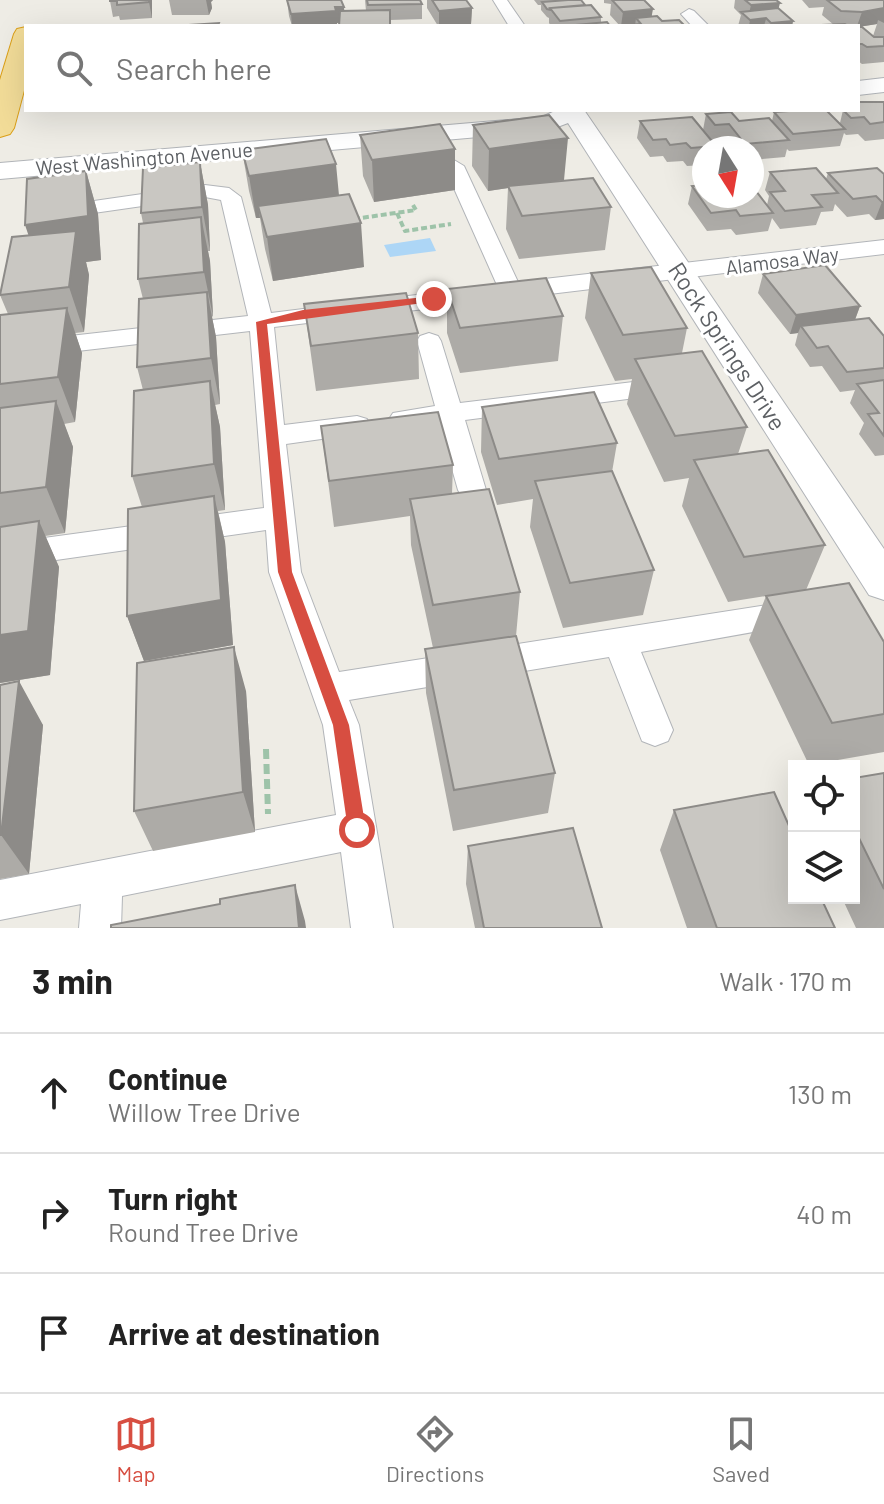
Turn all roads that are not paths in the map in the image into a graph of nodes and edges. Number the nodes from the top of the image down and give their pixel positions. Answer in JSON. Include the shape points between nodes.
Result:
{"nodes":[{"id":1,"x":500,"y":0,"type":"edge"},
{"id":2,"x":689,"y":14,"type":"dead end"},
{"id":3,"x":516,"y":24,"type":"edge"},
{"id":4,"x":699,"y":24,"type":"edge"},
{"id":5,"x":24,"y":41,"type":"edge"},
{"id":6,"x":884,"y":85,"type":"edge"},
{"id":7,"x":860,"y":88,"type":"edge"},
{"id":8,"x":501,"y":112,"type":"edge"},
{"id":9,"x":568,"y":112,"type":"edge"},
{"id":10,"x":573,"y":112,"type":"edge"},
{"id":11,"x":0,"y":128,"type":"edge"},
{"id":12,"x":0,"y":159,"type":"edge"},
{"id":13,"x":74,"y":159,"type":"junction"},
{"id":14,"x":454,"y":166,"type":"edge"},
{"id":15,"x":0,"y":171,"type":"edge"},
{"id":16,"x":38,"y":215,"type":"edge"},
{"id":17,"x":884,"y":247,"type":"edge"},
{"id":18,"x":680,"y":272,"type":"junction"},
{"id":19,"x":511,"y":291,"type":"junction"},
{"id":20,"x":261,"y":322,"type":"junction"},
{"id":21,"x":429,"y":341,"type":"dead end"},
{"id":22,"x":15,"y":351,"type":"edge"},
{"id":23,"x":679,"y":384,"type":"edge"},
{"id":24,"x":450,"y":413,"type":"junction"},
{"id":25,"x":274,"y":436,"type":"junction"},
{"id":26,"x":472,"y":490,"type":"edge"},
{"id":27,"x":279,"y":517,"type":"junction"},
{"id":28,"x":0,"y":556,"type":"edge"},
{"id":29,"x":884,"y":583,"type":"edge"},
{"id":30,"x":803,"y":613,"type":"edge"},
{"id":31,"x":620,"y":642,"type":"junction"},
{"id":32,"x":328,"y":689,"type":"junction"},
{"id":33,"x":655,"y":730,"type":"dead end"},
{"id":34,"x":357,"y":830,"type":"junction"},
{"id":35,"x":102,"y":880,"type":"junction"},
{"id":36,"x":0,"y":900,"type":"edge"},
{"id":37,"x":100,"y":928,"type":"edge"},
{"id":38,"x":372,"y":928,"type":"edge"}],
"edges":[{"from":1,"to":3,"type":"street"},
{"from":2,"to":4,"type":"street"},
{"from":5,"to":11,"type":"highway"},
{"from":6,"to":7,"type":"main road"},
{"from":8,"to":13,"type":"main road","name":"West Washington Avenue"},
{"from":9,"to":13,"type":"main road","name":"West Washington Avenue","via":[[547,124]]},
{"from":10,"to":18,"type":"main road","name":"Rock Springs Drive"},
{"from":12,"to":13,"type":"main road","name":"West Washington Avenue"},
{"from":13,"to":15,"type":"main road","name":"West Washington Avenue"},
{"from":14,"to":19,"type":"street"},
{"from":16,"to":20,"type":"street","via":[[222,192],[231,197]]},
{"from":17,"to":18,"type":"street","name":"Alamosa Way"},
{"from":18,"to":19,"type":"street","name":"Alamosa Way"},
{"from":18,"to":29,"type":"main road","name":"Rock Springs Drive"},
{"from":19,"to":20,"type":"street","name":"Alamosa Way"},
{"from":20,"to":22,"type":"street","name":"Alamosa Way"},
{"from":20,"to":25,"type":"street"},
{"from":21,"to":24,"type":"street"},
{"from":23,"to":24,"type":"street"},
{"from":24,"to":25,"type":"street"},
{"from":24,"to":26,"type":"street"},
{"from":25,"to":27,"type":"street"},
{"from":27,"to":28,"type":"street"},
{"from":27,"to":32,"type":"street","via":[[285,572]]},
{"from":30,"to":31,"type":"street"},
{"from":31,"to":32,"type":"street"},
{"from":31,"to":33,"type":"street"},
{"from":32,"to":34,"type":"street","via":[[341,725]]},
{"from":34,"to":35,"type":"street"},
{"from":34,"to":38,"type":"street"},
{"from":35,"to":36,"type":"street"},
{"from":35,"to":37,"type":"street"}]}
